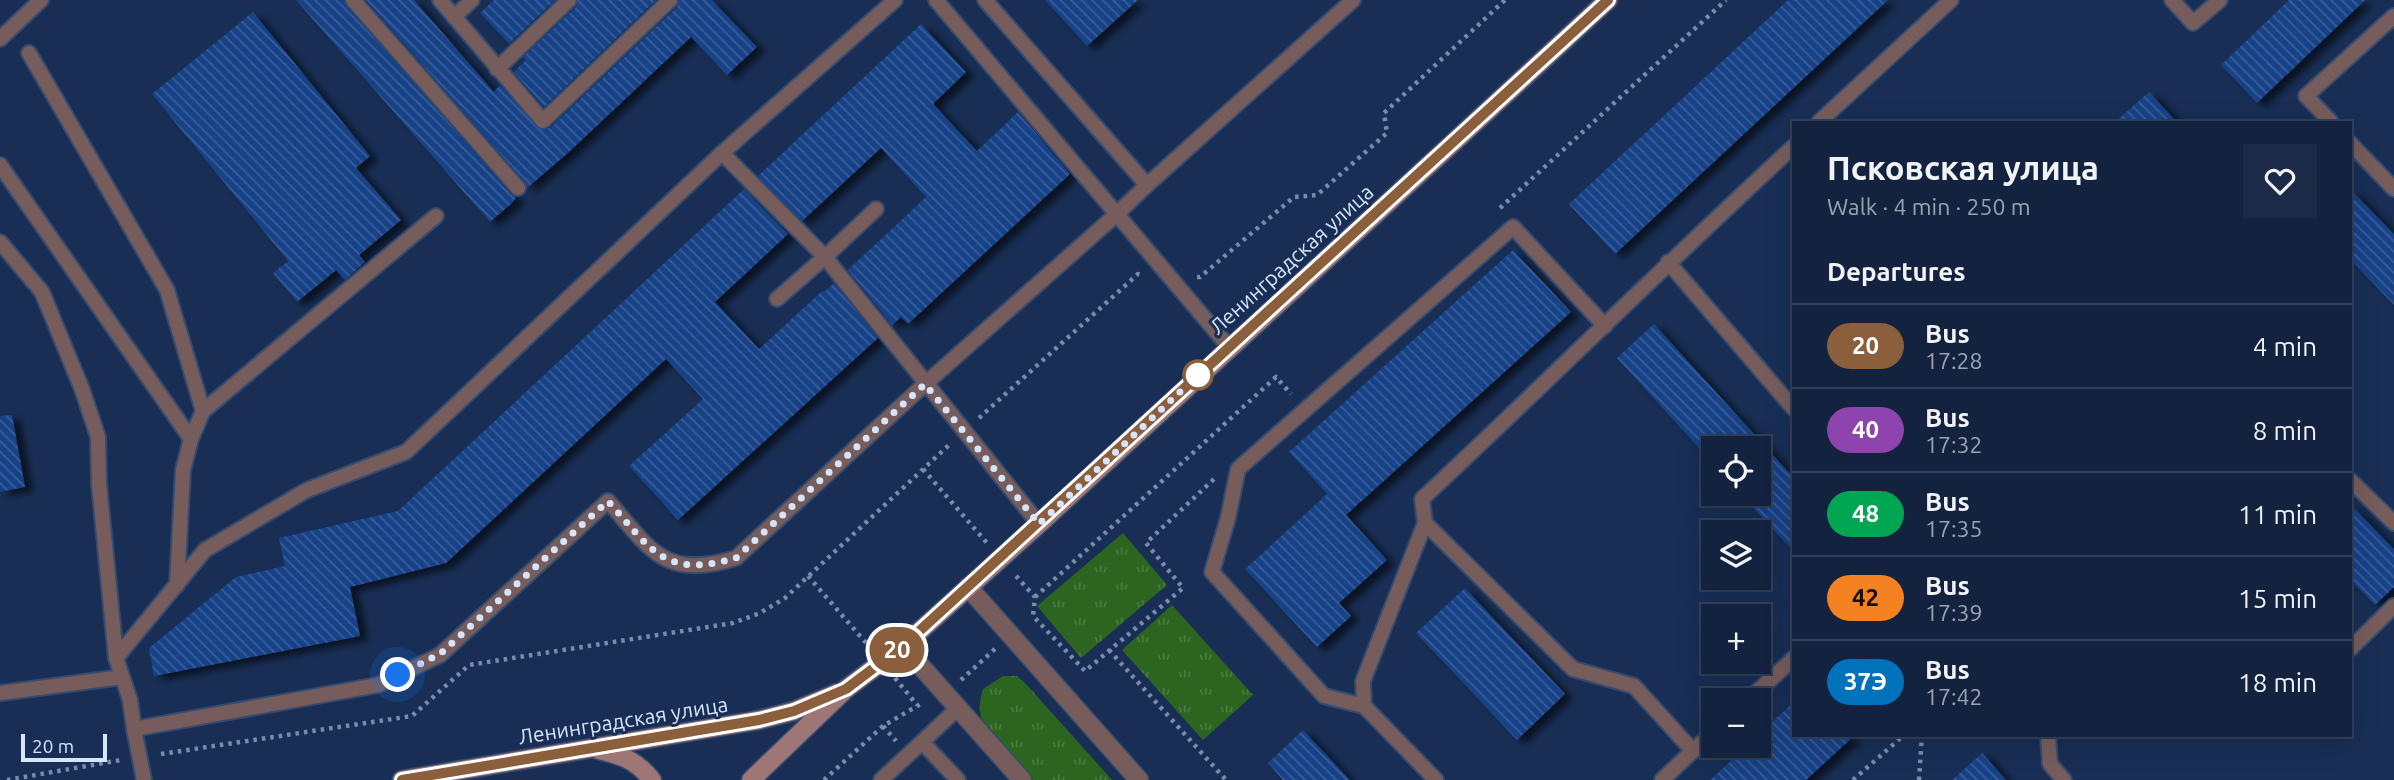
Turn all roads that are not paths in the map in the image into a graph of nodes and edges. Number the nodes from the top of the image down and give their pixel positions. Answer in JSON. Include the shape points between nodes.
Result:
{"nodes":[{"id":1,"x":41,"y":0,"type":"edge"},
{"id":2,"x":353,"y":0,"type":"edge"},
{"id":3,"x":440,"y":0,"type":"edge"},
{"id":4,"x":472,"y":0,"type":"edge"},
{"id":5,"x":569,"y":0,"type":"edge"},
{"id":6,"x":670,"y":0,"type":"edge"},
{"id":7,"x":895,"y":0,"type":"edge"},
{"id":8,"x":936,"y":0,"type":"edge"},
{"id":9,"x":1353,"y":0,"type":"edge"},
{"id":10,"x":1608,"y":0,"type":"edge"},
{"id":11,"x":1951,"y":0,"type":"edge"},
{"id":12,"x":2172,"y":0,"type":"edge"},
{"id":13,"x":2220,"y":0,"type":"edge"},
{"id":14,"x":990,"y":2,"type":"edge"},
{"id":15,"x":2394,"y":16,"type":"edge"},
{"id":16,"x":454,"y":17,"type":"junction"},
{"id":17,"x":0,"y":40,"type":"edge"},
{"id":18,"x":29,"y":53,"type":"dead end"},
{"id":19,"x":497,"y":69,"type":"junction"},
{"id":20,"x":1820,"y":121,"type":"edge"},
{"id":21,"x":2330,"y":121,"type":"edge"},
{"id":22,"x":2352,"y":145,"type":"edge"},
{"id":23,"x":1792,"y":148,"type":"edge"},
{"id":24,"x":722,"y":153,"type":"junction"},
{"id":25,"x":0,"y":165,"type":"edge"},
{"id":26,"x":1147,"y":185,"type":"junction"},
{"id":27,"x":518,"y":188,"type":"dead end"},
{"id":28,"x":2394,"y":189,"type":"edge"},
{"id":29,"x":876,"y":209,"type":"dead end"},
{"id":30,"x":1118,"y":213,"type":"junction"},
{"id":31,"x":436,"y":216,"type":"dead end"},
{"id":32,"x":0,"y":242,"type":"edge"},
{"id":33,"x":825,"y":257,"type":"junction"},
{"id":34,"x":1668,"y":262,"type":"junction"},
{"id":35,"x":777,"y":299,"type":"dead end"},
{"id":36,"x":1605,"y":326,"type":"junction"},
{"id":37,"x":1229,"y":347,"type":"junction"},
{"id":38,"x":925,"y":384,"type":"junction"},
{"id":39,"x":1792,"y":407,"type":"edge"},
{"id":40,"x":202,"y":411,"type":"junction"},
{"id":41,"x":191,"y":439,"type":"junction"},
{"id":42,"x":2352,"y":482,"type":"edge"},
{"id":43,"x":1425,"y":523,"type":"junction"},
{"id":44,"x":2394,"y":523,"type":"edge"},
{"id":45,"x":1039,"y":524,"type":"junction"},
{"id":46,"x":177,"y":585,"type":"junction"},
{"id":47,"x":968,"y":587,"type":"junction"},
{"id":48,"x":2394,"y":606,"type":"edge"},
{"id":49,"x":903,"y":646,"type":"junction"},
{"id":50,"x":2352,"y":647,"type":"edge"},
{"id":51,"x":116,"y":658,"type":"junction"},
{"id":52,"x":1792,"y":660,"type":"edge"},
{"id":53,"x":122,"y":677,"type":"junction"},
{"id":54,"x":1761,"y":688,"type":"edge"},
{"id":55,"x":846,"y":689,"type":"junction"},
{"id":56,"x":0,"y":693,"type":"edge"},
{"id":57,"x":1364,"y":706,"type":"junction"},
{"id":58,"x":958,"y":708,"type":"junction"},
{"id":59,"x":134,"y":729,"type":"junction"},
{"id":60,"x":2048,"y":737,"type":"edge"},
{"id":61,"x":922,"y":742,"type":"junction"},
{"id":62,"x":1701,"y":743,"type":"edge"},
{"id":63,"x":589,"y":748,"type":"junction"},
{"id":64,"x":1693,"y":751,"type":"junction"},
{"id":65,"x":144,"y":780,"type":"edge"},
{"id":66,"x":402,"y":780,"type":"edge"},
{"id":67,"x":652,"y":780,"type":"edge"},
{"id":68,"x":751,"y":780,"type":"edge"},
{"id":69,"x":881,"y":780,"type":"edge"},
{"id":70,"x":958,"y":780,"type":"edge"},
{"id":71,"x":1021,"y":780,"type":"edge"},
{"id":72,"x":1139,"y":780,"type":"edge"},
{"id":73,"x":1436,"y":780,"type":"edge"},
{"id":74,"x":1662,"y":780,"type":"edge"},
{"id":75,"x":2064,"y":780,"type":"edge"}],
"edges":[{"from":1,"to":17,"type":"lane"},
{"from":2,"to":27,"type":"lane"},
{"from":3,"to":16,"type":"lane"},
{"from":4,"to":16,"type":"lane"},
{"from":5,"to":19,"type":"lane"},
{"from":6,"to":19,"type":"lane","via":[[543,121]]},
{"from":7,"to":24,"type":"lane"},
{"from":8,"to":30,"type":"lane"},
{"from":9,"to":26,"type":"lane"},
{"from":10,"to":37,"type":"main road","name":"Ленинградская улица"},
{"from":11,"to":20,"type":"lane"},
{"from":12,"to":13,"type":"lane","via":[[2193,23]]},
{"from":14,"to":26,"type":"lane"},
{"from":15,"to":21,"type":"lane","via":[[2306,96]]},
{"from":16,"to":19,"type":"lane"},
{"from":18,"to":40,"type":"lane","via":[[167,290]]},
{"from":22,"to":28,"type":"lane"},
{"from":23,"to":34,"type":"lane"},
{"from":24,"to":33,"type":"lane"},
{"from":24,"to":46,"type":"lane","via":[[406,452],[307,490],[205,550]]},
{"from":25,"to":41,"type":"lane"},
{"from":26,"to":30,"type":"lane"},
{"from":29,"to":33,"type":"lane"},
{"from":30,"to":37,"type":"lane"},
{"from":30,"to":38,"type":"lane"},
{"from":31,"to":40,"type":"lane"},
{"from":32,"to":51,"type":"lane","via":[[41,292],[98,438]]},
{"from":33,"to":35,"type":"lane"},
{"from":33,"to":38,"type":"lane"},
{"from":34,"to":36,"type":"lane"},
{"from":34,"to":39,"type":"lane"},
{"from":36,"to":43,"type":"lane","via":[[1422,499]]},
{"from":36,"to":57,"type":"lane","via":[[1513,227],[1238,470],[1212,572],[1324,696]]},
{"from":37,"to":45,"type":"main road","name":"Ленинградская улица"},
{"from":38,"to":45,"type":"lane"},
{"from":38,"to":59,"type":"lane","via":[[736,558],[696,566],[657,555],[608,501],[440,654],[378,685]]},
{"from":40,"to":41,"type":"lane"},
{"from":41,"to":46,"type":"lane","via":[[183,470]]},
{"from":42,"to":44,"type":"lane"},
{"from":43,"to":57,"type":"lane","via":[[1363,681]]},
{"from":43,"to":64,"type":"lane","via":[[1573,669],[1634,687]]},
{"from":45,"to":47,"type":"main road","name":"Ленинградская улица"},
{"from":46,"to":51,"type":"lane"},
{"from":47,"to":49,"type":"main road","name":"Ленинградская улица"},
{"from":47,"to":72,"type":"street"},
{"from":48,"to":50,"type":"lane"},
{"from":49,"to":55,"type":"main road","name":"Ленинградская улица"},
{"from":49,"to":58,"type":"street"},
{"from":51,"to":53,"type":"lane"},
{"from":52,"to":54,"type":"lane"},
{"from":53,"to":56,"type":"lane"},
{"from":53,"to":59,"type":"lane"},
{"from":55,"to":63,"type":"main road","name":"Ленинградская улица","via":[[759,720]]},
{"from":55,"to":68,"type":"main road","name":"Ленинградская улица"},
{"from":57,"to":73,"type":"lane"},
{"from":58,"to":61,"type":"lane"},
{"from":58,"to":71,"type":"street"},
{"from":59,"to":65,"type":"lane"},
{"from":60,"to":75,"type":"lane","via":[[2050,764]]},
{"from":61,"to":69,"type":"lane"},
{"from":61,"to":70,"type":"lane"},
{"from":62,"to":64,"type":"lane"},
{"from":63,"to":66,"type":"main road","name":"Ленинградская улица"},
{"from":63,"to":67,"type":"main road","via":[[624,756]]},
{"from":64,"to":74,"type":"lane"}]}
